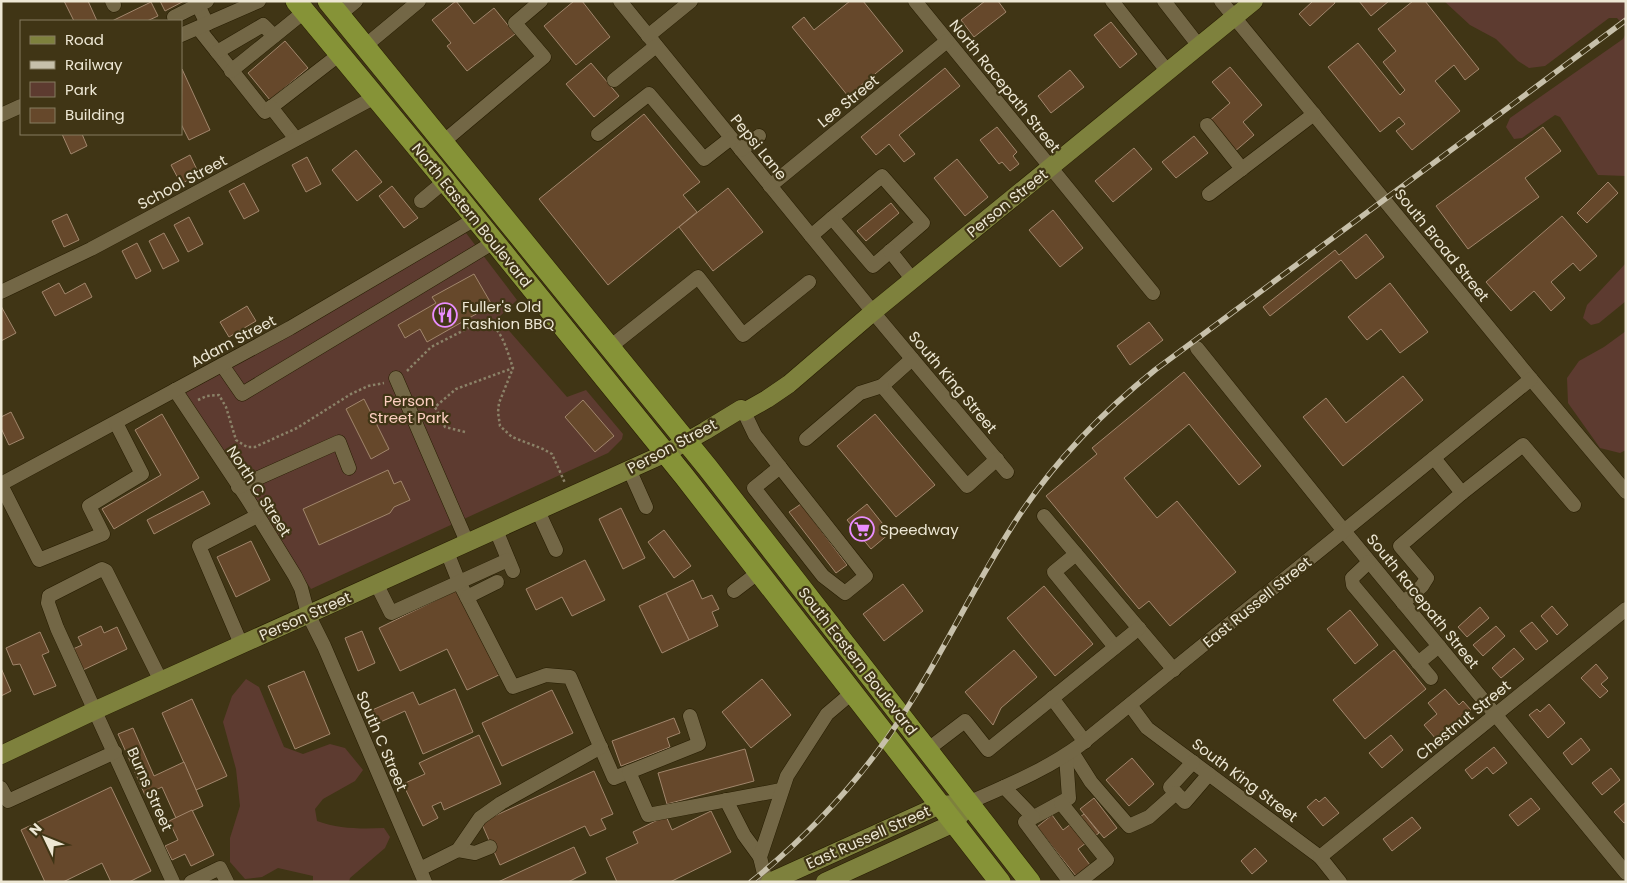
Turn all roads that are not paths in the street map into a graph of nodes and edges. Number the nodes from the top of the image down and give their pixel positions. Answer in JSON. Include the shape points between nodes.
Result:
{"nodes":[{"id":1,"x":258,"y":1,"type":"edge"},
{"id":2,"x":356,"y":1,"type":"edge"},
{"id":3,"x":419,"y":1,"type":"edge"},
{"id":4,"x":541,"y":1,"type":"edge"},
{"id":5,"x":620,"y":1,"type":"edge"},
{"id":6,"x":691,"y":1,"type":"edge"},
{"id":7,"x":915,"y":1,"type":"edge"},
{"id":8,"x":1112,"y":1,"type":"edge"},
{"id":9,"x":1164,"y":1,"type":"edge"},
{"id":10,"x":1221,"y":1,"type":"edge"},
{"id":11,"x":1254,"y":1,"type":"edge"},
{"id":12,"x":203,"y":3,"type":"edge"},
{"id":13,"x":305,"y":5,"type":"edge"},
{"id":14,"x":235,"y":6,"type":"edge"},
{"id":15,"x":334,"y":8,"type":"edge"},
{"id":16,"x":174,"y":16,"type":"dead end"},
{"id":17,"x":1234,"y":18,"type":"junction"},
{"id":18,"x":203,"y":26,"type":"junction"},
{"id":19,"x":182,"y":36,"type":"edge"},
{"id":20,"x":274,"y":36,"type":"junction"},
{"id":21,"x":652,"y":41,"type":"junction"},
{"id":22,"x":947,"y":41,"type":"junction"},
{"id":23,"x":365,"y":46,"type":"junction"},
{"id":24,"x":1199,"y":46,"type":"junction"},
{"id":25,"x":217,"y":52,"type":"junction"},
{"id":26,"x":340,"y":54,"type":"junction"},
{"id":27,"x":231,"y":71,"type":"junction"},
{"id":28,"x":1168,"y":72,"type":"junction"},
{"id":29,"x":614,"y":80,"type":"dead end"},
{"id":30,"x":375,"y":97,"type":"junction"},
{"id":31,"x":20,"y":106,"type":"edge"},
{"id":32,"x":271,"y":107,"type":"junction"},
{"id":33,"x":1314,"y":114,"type":"junction"},
{"id":34,"x":1,"y":115,"type":"edge"},
{"id":35,"x":1207,"y":125,"type":"dead end"},
{"id":36,"x":598,"y":134,"type":"dead end"},
{"id":37,"x":760,"y":136,"type":"dead end"},
{"id":38,"x":731,"y":138,"type":"junction"},
{"id":39,"x":296,"y":139,"type":"junction"},
{"id":40,"x":443,"y":142,"type":"junction"},
{"id":41,"x":741,"y":150,"type":"junction"},
{"id":42,"x":1051,"y":168,"type":"junction"},
{"id":43,"x":1242,"y":169,"type":"junction"},
{"id":44,"x":445,"y":181,"type":"junction"},
{"id":45,"x":770,"y":186,"type":"junction"},
{"id":46,"x":1209,"y":194,"type":"dead end"},
{"id":47,"x":421,"y":201,"type":"dead end"},
{"id":48,"x":832,"y":218,"type":"junction"},
{"id":49,"x":475,"y":219,"type":"junction"},
{"id":50,"x":811,"y":236,"type":"junction"},
{"id":51,"x":494,"y":242,"type":"junction"},
{"id":52,"x":890,"y":251,"type":"junction"},
{"id":53,"x":913,"y":280,"type":"junction"},
{"id":54,"x":809,"y":282,"type":"dead end"},
{"id":55,"x":1,"y":292,"type":"edge"},
{"id":56,"x":1154,"y":293,"type":"dead end"},
{"id":57,"x":873,"y":312,"type":"junction"},
{"id":58,"x":610,"y":347,"type":"junction"},
{"id":59,"x":1197,"y":348,"type":"dead end"},
{"id":60,"x":912,"y":359,"type":"junction"},
{"id":61,"x":222,"y":365,"type":"junction"},
{"id":62,"x":396,"y":378,"type":"dead end"},
{"id":63,"x":1531,"y":379,"type":"junction"},
{"id":64,"x":882,"y":386,"type":"junction"},
{"id":65,"x":175,"y":390,"type":"junction"},
{"id":66,"x":744,"y":412,"type":"junction"},
{"id":67,"x":116,"y":422,"type":"junction"},
{"id":68,"x":806,"y":439,"type":"dead end"},
{"id":69,"x":686,"y":441,"type":"junction"},
{"id":70,"x":666,"y":453,"type":"junction"},
{"id":71,"x":1434,"y":458,"type":"junction"},
{"id":72,"x":997,"y":459,"type":"junction"},
{"id":73,"x":780,"y":467,"type":"junction"},
{"id":74,"x":349,"y":468,"type":"dead end"},
{"id":75,"x":629,"y":469,"type":"junction"},
{"id":76,"x":1007,"y":472,"type":"dead end"},
{"id":77,"x":1,"y":484,"type":"edge"},
{"id":78,"x":238,"y":487,"type":"junction"},
{"id":79,"x":1626,"y":492,"type":"edge"},
{"id":80,"x":1462,"y":493,"type":"junction"},
{"id":81,"x":764,"y":501,"type":"junction"},
{"id":82,"x":1574,"y":505,"type":"dead end"},
{"id":83,"x":646,"y":506,"type":"dead end"},
{"id":84,"x":538,"y":510,"type":"junction"},
{"id":85,"x":257,"y":516,"type":"junction"},
{"id":86,"x":746,"y":516,"type":"junction"},
{"id":87,"x":1044,"y":516,"type":"dead end"},
{"id":88,"x":785,"y":529,"type":"junction"},
{"id":89,"x":496,"y":530,"type":"junction"},
{"id":90,"x":1344,"y":531,"type":"junction"},
{"id":91,"x":467,"y":542,"type":"junction"},
{"id":92,"x":767,"y":544,"type":"junction"},
{"id":93,"x":556,"y":550,"type":"dead end"},
{"id":94,"x":447,"y":552,"type":"junction"},
{"id":95,"x":1076,"y":554,"type":"junction"},
{"id":96,"x":1369,"y":562,"type":"junction"},
{"id":97,"x":817,"y":568,"type":"junction"},
{"id":98,"x":759,"y":572,"type":"junction"},
{"id":99,"x":459,"y":582,"type":"junction"},
{"id":100,"x":497,"y":582,"type":"dead end"},
{"id":101,"x":376,"y":583,"type":"junction"},
{"id":102,"x":798,"y":584,"type":"junction"},
{"id":103,"x":734,"y":591,"type":"dead end"},
{"id":104,"x":467,"y":597,"type":"junction"},
{"id":105,"x":1403,"y":603,"type":"junction"},
{"id":106,"x":1626,"y":609,"type":"edge"},
{"id":107,"x":308,"y":614,"type":"junction"},
{"id":108,"x":1139,"y":628,"type":"junction"},
{"id":109,"x":242,"y":644,"type":"junction"},
{"id":110,"x":1439,"y":646,"type":"junction"},
{"id":111,"x":1115,"y":647,"type":"junction"},
{"id":112,"x":1418,"y":663,"type":"junction"},
{"id":113,"x":1174,"y":670,"type":"junction"},
{"id":114,"x":1431,"y":678,"type":"dead end"},
{"id":115,"x":161,"y":681,"type":"junction"},
{"id":116,"x":853,"y":692,"type":"junction"},
{"id":117,"x":1052,"y":698,"type":"junction"},
{"id":118,"x":1130,"y":706,"type":"junction"},
{"id":119,"x":96,"y":710,"type":"junction"},
{"id":120,"x":1495,"y":715,"type":"junction"},
{"id":121,"x":690,"y":716,"type":"dead end"},
{"id":122,"x":1084,"y":742,"type":"junction"},
{"id":123,"x":601,"y":747,"type":"junction"},
{"id":124,"x":927,"y":750,"type":"junction"},
{"id":125,"x":115,"y":752,"type":"junction"},
{"id":126,"x":1069,"y":754,"type":"junction"},
{"id":127,"x":1,"y":755,"type":"edge"},
{"id":128,"x":1193,"y":762,"type":"junction"},
{"id":129,"x":630,"y":772,"type":"junction"},
{"id":130,"x":1209,"y":774,"type":"junction"},
{"id":131,"x":1004,"y":787,"type":"junction"},
{"id":132,"x":1,"y":788,"type":"edge"},
{"id":133,"x":781,"y":790,"type":"junction"},
{"id":134,"x":1176,"y":793,"type":"junction"},
{"id":135,"x":726,"y":800,"type":"junction"},
{"id":136,"x":1061,"y":802,"type":"junction"},
{"id":137,"x":968,"y":803,"type":"junction"},
{"id":138,"x":940,"y":805,"type":"junction"},
{"id":139,"x":1033,"y":817,"type":"junction"},
{"id":140,"x":954,"y":823,"type":"junction"},
{"id":141,"x":490,"y":847,"type":"dead end"},
{"id":142,"x":458,"y":850,"type":"junction"},
{"id":143,"x":760,"y":857,"type":"junction"},
{"id":144,"x":1320,"y":857,"type":"junction"},
{"id":145,"x":1626,"y":873,"type":"edge"},
{"id":146,"x":422,"y":876,"type":"edge"},
{"id":147,"x":850,"y":877,"type":"edge"},
{"id":148,"x":1062,"y":879,"type":"edge"},
{"id":149,"x":173,"y":882,"type":"edge"},
{"id":150,"x":191,"y":882,"type":"edge"},
{"id":151,"x":227,"y":882,"type":"edge"},
{"id":152,"x":766,"y":882,"type":"edge"},
{"id":153,"x":770,"y":882,"type":"edge"},
{"id":154,"x":825,"y":882,"type":"edge"},
{"id":155,"x":1000,"y":882,"type":"edge"},
{"id":156,"x":1030,"y":882,"type":"edge"},
{"id":157,"x":1079,"y":882,"type":"edge"},
{"id":158,"x":1340,"y":882,"type":"edge"}],
"edges":[{"from":1,"to":14,"type":"street"},
{"from":2,"to":15,"type":"street"},
{"from":3,"to":23,"type":"street"},
{"from":4,"to":40,"type":"street","via":[[515,23],[544,57]]},
{"from":5,"to":21,"type":"street","name":"Pepsi Lane"},
{"from":6,"to":21,"type":"street"},
{"from":7,"to":22,"type":"street","name":"North Racepath Street"},
{"from":8,"to":28,"type":"street"},
{"from":9,"to":24,"type":"street"},
{"from":10,"to":17,"type":"street","name":"South Broad Street"},
{"from":11,"to":17,"type":"main road","name":"Person Street"},
{"from":12,"to":16,"type":"street"},
{"from":12,"to":18,"type":"street"},
{"from":13,"to":15,"type":"highway","via":[[328,13]]},
{"from":13,"to":20,"type":"street"},
{"from":13,"to":26,"type":"highway","name":"North Eastern Boulevard"},
{"from":14,"to":18,"type":"street"},
{"from":15,"to":23,"type":"highway","name":"North Eastern Boulevard"},
{"from":17,"to":24,"type":"main road","name":"Person Street"},
{"from":17,"to":33,"type":"street","name":"South Broad Street"},
{"from":18,"to":19,"type":"street"},
{"from":18,"to":25,"type":"street"},
{"from":20,"to":25,"type":"street","via":[[263,25]]},
{"from":20,"to":27,"type":"street"},
{"from":21,"to":29,"type":"street"},
{"from":21,"to":38,"type":"street","name":"Pepsi Lane"},
{"from":22,"to":42,"type":"street","name":"North Racepath Street"},
{"from":22,"to":45,"type":"street","name":"Lee Street"},
{"from":23,"to":40,"type":"highway","name":"North Eastern Boulevard"},
{"from":24,"to":28,"type":"main road","name":"Person Street"},
{"from":25,"to":27,"type":"street"},
{"from":26,"to":30,"type":"highway","name":"North Eastern Boulevard"},
{"from":26,"to":32,"type":"street"},
{"from":27,"to":32,"type":"street","via":[[265,112]]},
{"from":28,"to":42,"type":"main road","name":"Person Street"},
{"from":30,"to":39,"type":"street","name":"School Street"},
{"from":30,"to":44,"type":"highway","name":"North Eastern Boulevard"},
{"from":31,"to":34,"type":"street"},
{"from":32,"to":39,"type":"street"},
{"from":33,"to":43,"type":"street"},
{"from":33,"to":63,"type":"street","name":"South Broad Street"},
{"from":35,"to":43,"type":"street"},
{"from":36,"to":38,"type":"street","via":[[649,94],[704,159]]},
{"from":37,"to":41,"type":"street"},
{"from":38,"to":41,"type":"street","name":"Pepsi Lane"},
{"from":39,"to":55,"type":"street","name":"School Street","via":[[91,249]]},
{"from":40,"to":58,"type":"highway","name":"North Eastern Boulevard"},
{"from":41,"to":45,"type":"street","name":"Pepsi Lane"},
{"from":42,"to":53,"type":"main road","name":"Person Street"},
{"from":42,"to":56,"type":"street"},
{"from":43,"to":46,"type":"street"},
{"from":44,"to":47,"type":"street"},
{"from":44,"to":49,"type":"highway","name":"North Eastern Boulevard"},
{"from":45,"to":50,"type":"street","name":"Pepsi Lane"},
{"from":48,"to":50,"type":"street"},
{"from":48,"to":52,"type":"street","via":[[872,266]]},
{"from":48,"to":52,"type":"street","via":[[882,176],[923,224]]},
{"from":49,"to":51,"type":"highway","name":"North Eastern Boulevard"},
{"from":49,"to":61,"type":"street","name":"Adam Street"},
{"from":50,"to":57,"type":"street","name":"Pepsi Lane"},
{"from":51,"to":61,"type":"street","via":[[242,394]]},
{"from":51,"to":70,"type":"highway","name":"North Eastern Boulevard"},
{"from":52,"to":53,"type":"street"},
{"from":53,"to":57,"type":"main road","name":"Person Street"},
{"from":54,"to":58,"type":"street","via":[[743,335],[698,277]]},
{"from":57,"to":60,"type":"street","name":"South King Street"},
{"from":57,"to":66,"type":"main road","name":"Person Street","via":[[789,384]]},
{"from":58,"to":69,"type":"highway","name":"North Eastern Boulevard"},
{"from":59,"to":90,"type":"street","name":"South Racepath Street"},
{"from":60,"to":64,"type":"street"},
{"from":60,"to":72,"type":"street","name":"South King Street"},
{"from":61,"to":65,"type":"street","name":"Adam Street"},
{"from":62,"to":91,"type":"street"},
{"from":63,"to":71,"type":"street","name":"East Russell Street"},
{"from":63,"to":79,"type":"street","name":"South Broad Street"},
{"from":64,"to":68,"type":"street","via":[[860,393]]},
{"from":64,"to":72,"type":"street","via":[[967,486]]},
{"from":65,"to":67,"type":"street","name":"Adam Street"},
{"from":65,"to":78,"type":"street","name":"North C Street"},
{"from":66,"to":69,"type":"main road","name":"Person Street","via":[[741,409]]},
{"from":66,"to":73,"type":"street","via":[[755,435]]},
{"from":67,"to":77,"type":"street","name":"Adam Street"},
{"from":67,"to":77,"type":"street","via":[[142,474],[89,506],[103,534],[40,560]]},
{"from":69,"to":70,"type":"main road","name":"Person Street"},
{"from":69,"to":86,"type":"highway","name":"South Eastern Boulevard"},
{"from":70,"to":75,"type":"main road","name":"Person Street"},
{"from":70,"to":98,"type":"highway","name":"South Eastern Boulevard"},
{"from":71,"to":80,"type":"street"},
{"from":71,"to":90,"type":"street","name":"East Russell Street"},
{"from":72,"to":76,"type":"street","name":"South King Street"},
{"from":73,"to":81,"type":"street","via":[[754,488]]},
{"from":73,"to":97,"type":"street","via":[[866,576],[845,593]]},
{"from":74,"to":78,"type":"street","via":[[339,442]]},
{"from":75,"to":83,"type":"street"},
{"from":75,"to":84,"type":"main road","name":"Person Street"},
{"from":78,"to":85,"type":"street","name":"North C Street"},
{"from":80,"to":82,"type":"street","via":[[1523,444]]},
{"from":80,"to":105,"type":"street","via":[[1400,546],[1427,578]]},
{"from":81,"to":86,"type":"street"},
{"from":81,"to":88,"type":"street"},
{"from":84,"to":89,"type":"main road","name":"Person Street"},
{"from":84,"to":93,"type":"street"},
{"from":85,"to":107,"type":"street","name":"North C Street","via":[[295,576]]},
{"from":85,"to":109,"type":"street","via":[[199,546]]},
{"from":86,"to":92,"type":"highway","name":"South Eastern Boulevard"},
{"from":87,"to":95,"type":"street"},
{"from":88,"to":92,"type":"street"},
{"from":88,"to":97,"type":"street"},
{"from":89,"to":91,"type":"main road","name":"Person Street"},
{"from":89,"to":99,"type":"street","via":[[510,565]]},
{"from":90,"to":96,"type":"street","name":"South Racepath Street"},
{"from":90,"to":113,"type":"street","name":"East Russell Street"},
{"from":91,"to":94,"type":"main road","name":"Person Street"},
{"from":92,"to":102,"type":"highway","name":"South Eastern Boulevard"},
{"from":94,"to":99,"type":"street"},
{"from":94,"to":101,"type":"main road","name":"Person Street"},
{"from":95,"to":108,"type":"street"},
{"from":95,"to":111,"type":"street","via":[[1054,572]]},
{"from":96,"to":105,"type":"street","name":"South Racepath Street"},
{"from":96,"to":112,"type":"street","via":[[1352,578],[1352,585]]},
{"from":97,"to":102,"type":"street"},
{"from":98,"to":103,"type":"street"},
{"from":98,"to":116,"type":"highway","name":"South Eastern Boulevard"},
{"from":99,"to":101,"type":"street","via":[[391,613]]},
{"from":99,"to":104,"type":"street"},
{"from":100,"to":104,"type":"street"},
{"from":101,"to":107,"type":"main road","name":"Person Street"},
{"from":102,"to":124,"type":"highway","name":"South Eastern Boulevard"},
{"from":104,"to":123,"type":"street","via":[[513,687],[546,675],[570,677]]},
{"from":105,"to":110,"type":"street","name":"South Racepath Street"},
{"from":106,"to":120,"type":"street","name":"Chestnut Street"},
{"from":107,"to":109,"type":"main road","name":"Person Street"},
{"from":107,"to":146,"type":"street","name":"South C Street"},
{"from":108,"to":111,"type":"street"},
{"from":108,"to":113,"type":"street"},
{"from":109,"to":115,"type":"main road","name":"Person Street"},
{"from":110,"to":112,"type":"street"},
{"from":110,"to":120,"type":"street","name":"South Racepath Street"},
{"from":111,"to":117,"type":"street"},
{"from":112,"to":114,"type":"street"},
{"from":113,"to":118,"type":"street","name":"East Russell Street"},
{"from":115,"to":119,"type":"main road","name":"Person Street"},
{"from":115,"to":119,"type":"street","name":"Burns Street","via":[[106,571],[102,570],[49,596],[48,603]]},
{"from":116,"to":133,"type":"street","via":[[827,714]]},
{"from":116,"to":138,"type":"highway","name":"South Eastern Boulevard"},
{"from":117,"to":122,"type":"street"},
{"from":117,"to":124,"type":"street","via":[[988,750],[965,721]]},
{"from":118,"to":122,"type":"street","name":"East Russell Street"},
{"from":118,"to":128,"type":"street","name":"South King Street","via":[[1147,728]]},
{"from":119,"to":125,"type":"street","name":"Burns Street"},
{"from":119,"to":127,"type":"main road","name":"Person Street"},
{"from":120,"to":144,"type":"street","name":"Chestnut Street"},
{"from":120,"to":145,"type":"street","name":"South Racepath Street"},
{"from":121,"to":129,"type":"street","via":[[699,744]]},
{"from":122,"to":126,"type":"street","name":"East Russell Street"},
{"from":123,"to":129,"type":"street","via":[[614,778]]},
{"from":123,"to":142,"type":"street","via":[[480,818]]},
{"from":124,"to":137,"type":"highway","name":"South Eastern Boulevard"},
{"from":125,"to":132,"type":"street","via":[[8,800]]},
{"from":125,"to":149,"type":"street","name":"Burns Street"},
{"from":126,"to":131,"type":"street","name":"East Russell Street"},
{"from":126,"to":134,"type":"street","via":[[1129,826],[1149,817]]},
{"from":126,"to":136,"type":"street","via":[[1069,798]]},
{"from":128,"to":130,"type":"street","name":"South King Street"},
{"from":128,"to":134,"type":"street","via":[[1170,787]]},
{"from":129,"to":135,"type":"street","via":[[648,815]]},
{"from":130,"to":134,"type":"street","via":[[1185,802]]},
{"from":130,"to":144,"type":"street","name":"South King Street"},
{"from":131,"to":137,"type":"street","name":"East Russell Street"},
{"from":131,"to":139,"type":"street"},
{"from":133,"to":135,"type":"street"},
{"from":133,"to":143,"type":"street"},
{"from":135,"to":143,"type":"street"},
{"from":136,"to":139,"type":"street"},
{"from":136,"to":157,"type":"street","via":[[1107,860]]},
{"from":137,"to":138,"type":"main road","name":"East Russell Street"},
{"from":137,"to":140,"type":"main road","name":"East Russell Street"},
{"from":137,"to":156,"type":"highway","name":"South Eastern Boulevard"},
{"from":138,"to":140,"type":"highway","name":"South Eastern Boulevard"},
{"from":138,"to":153,"type":"main road","name":"East Russell Street"},
{"from":139,"to":148,"type":"street","via":[[1025,822]]},
{"from":140,"to":147,"type":"main road","name":"East Russell Street"},
{"from":140,"to":155,"type":"highway","name":"South Eastern Boulevard"},
{"from":141,"to":142,"type":"street","via":[[475,853]]},
{"from":142,"to":146,"type":"street"},
{"from":143,"to":152,"type":"street"},
{"from":144,"to":158,"type":"street","name":"South King Street"},
{"from":147,"to":154,"type":"main road","name":"East Russell Street"},
{"from":150,"to":151,"type":"street","via":[[220,868]]}]}
